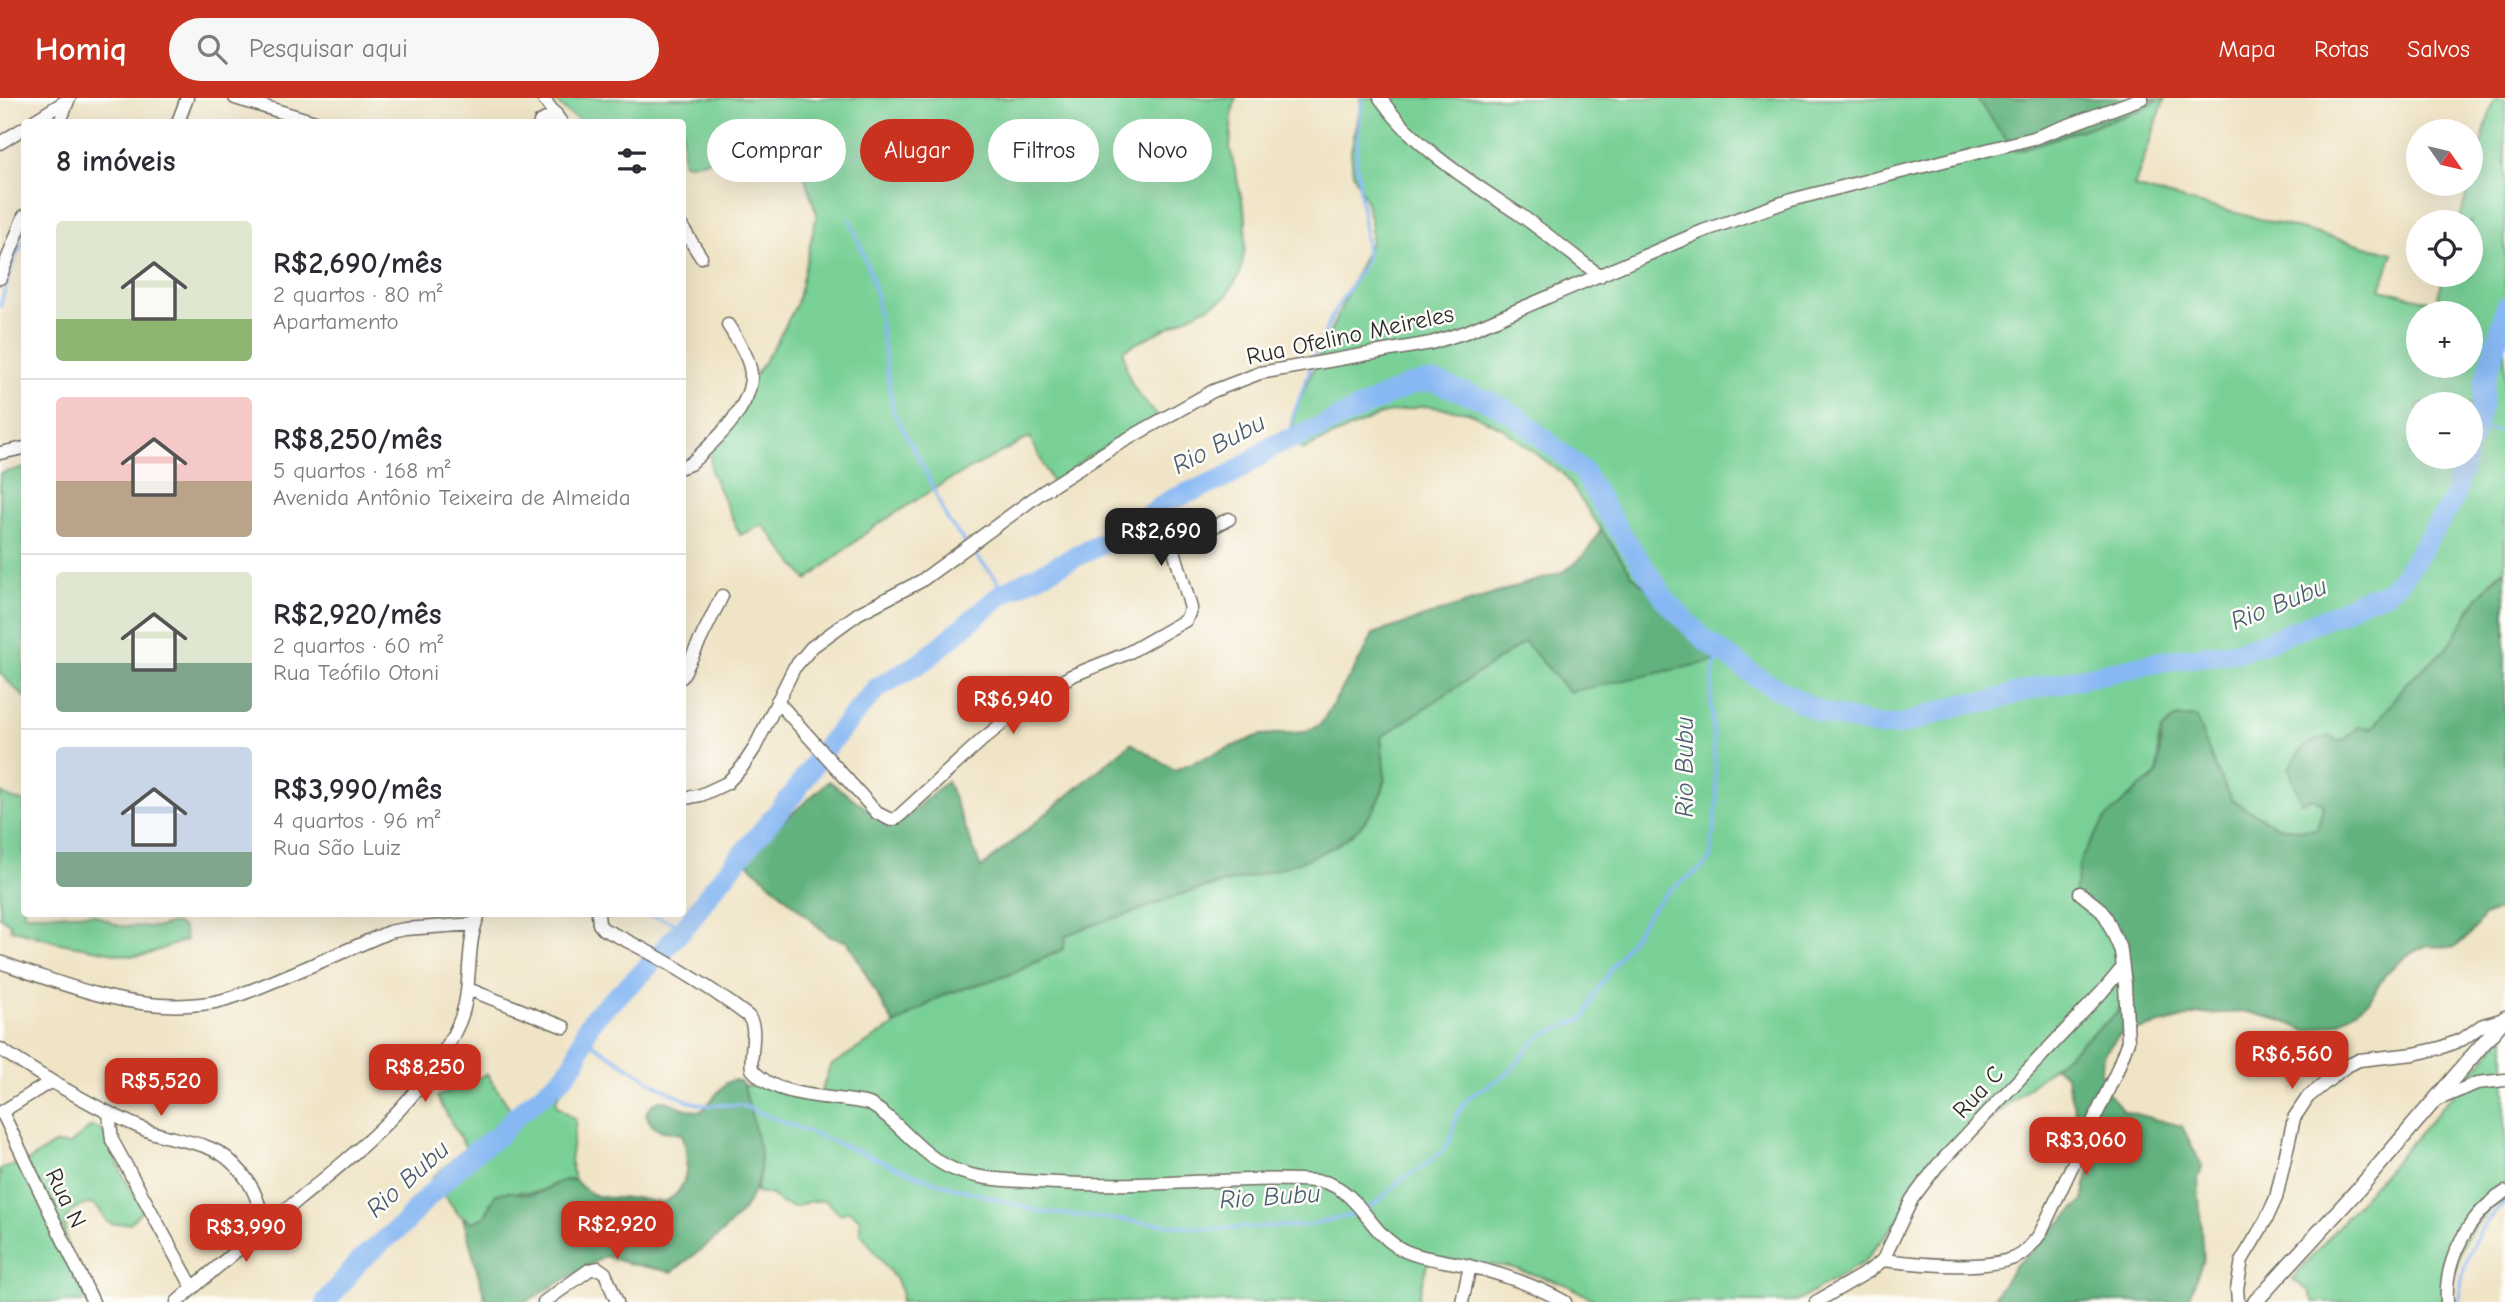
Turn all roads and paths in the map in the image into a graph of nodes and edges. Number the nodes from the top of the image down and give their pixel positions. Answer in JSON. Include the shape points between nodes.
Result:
{"nodes":[{"id":1,"x":69,"y":98,"type":"edge"},
{"id":2,"x":187,"y":98,"type":"edge"},
{"id":3,"x":235,"y":98,"type":"edge"},
{"id":4,"x":543,"y":98,"type":"edge"},
{"id":5,"x":1380,"y":98,"type":"edge"},
{"id":6,"x":2142,"y":98,"type":"edge"},
{"id":7,"x":559,"y":118,"type":"edge"},
{"id":8,"x":37,"y":119,"type":"edge"},
{"id":9,"x":61,"y":119,"type":"edge"},
{"id":10,"x":179,"y":119,"type":"edge"},
{"id":11,"x":295,"y":119,"type":"edge"},
{"id":12,"x":21,"y":130,"type":"edge"},
{"id":13,"x":0,"y":143,"type":"edge"},
{"id":14,"x":21,"y":222,"type":"edge"},
{"id":15,"x":686,"y":233,"type":"edge"},
{"id":16,"x":6,"y":250,"type":"edge"},
{"id":17,"x":701,"y":257,"type":"dead end"},
{"id":18,"x":1600,"y":276,"type":"junction"},
{"id":19,"x":0,"y":278,"type":"edge"},
{"id":20,"x":729,"y":324,"type":"dead end"},
{"id":21,"x":21,"y":449,"type":"edge"},
{"id":22,"x":0,"y":453,"type":"edge"},
{"id":23,"x":686,"y":466,"type":"edge"},
{"id":24,"x":1229,"y":519,"type":"dead end"},
{"id":25,"x":722,"y":596,"type":"dead end"},
{"id":26,"x":686,"y":669,"type":"edge"},
{"id":27,"x":777,"y":701,"type":"junction"},
{"id":28,"x":686,"y":798,"type":"edge"},
{"id":29,"x":2080,"y":894,"type":"dead end"},
{"id":30,"x":598,"y":917,"type":"edge"},
{"id":31,"x":477,"y":919,"type":"edge"},
{"id":32,"x":0,"y":962,"type":"edge"},
{"id":33,"x":2123,"y":967,"type":"junction"},
{"id":34,"x":468,"y":989,"type":"junction"},
{"id":35,"x":2505,"y":1019,"type":"edge"},
{"id":36,"x":564,"y":1027,"type":"dead end"},
{"id":37,"x":0,"y":1049,"type":"edge"},
{"id":38,"x":2505,"y":1080,"type":"edge"},
{"id":39,"x":50,"y":1082,"type":"junction"},
{"id":40,"x":2434,"y":1101,"type":"junction"},
{"id":41,"x":1,"y":1113,"type":"edge"},
{"id":42,"x":109,"y":1114,"type":"junction"},
{"id":43,"x":2505,"y":1192,"type":"edge"},
{"id":44,"x":265,"y":1227,"type":"junction"},
{"id":45,"x":1883,"y":1260,"type":"junction"},
{"id":46,"x":1470,"y":1266,"type":"junction"},
{"id":47,"x":193,"y":1288,"type":"junction"},
{"id":48,"x":93,"y":1302,"type":"edge"},
{"id":49,"x":177,"y":1302,"type":"edge"},
{"id":50,"x":544,"y":1302,"type":"edge"},
{"id":51,"x":617,"y":1302,"type":"edge"},
{"id":52,"x":1462,"y":1302,"type":"edge"},
{"id":53,"x":1565,"y":1302,"type":"edge"},
{"id":54,"x":1816,"y":1302,"type":"edge"},
{"id":55,"x":2238,"y":1302,"type":"edge"},
{"id":56,"x":2255,"y":1302,"type":"edge"},
{"id":57,"x":2447,"y":1302,"type":"edge"}],
"edges":[{"from":1,"to":8,"type":"street"},
{"from":1,"to":9,"type":"street"},
{"from":2,"to":10,"type":"street"},
{"from":3,"to":11,"type":"street"},
{"from":4,"to":7,"type":"street"},
{"from":5,"to":18,"type":"street","via":[[1405,130],[1439,160]]},
{"from":6,"to":18,"type":"street","name":"Rua Ofelino Meireles","via":[[2034,138],[1791,200],[1703,231]]},
{"from":12,"to":13,"type":"street"},
{"from":14,"to":16,"type":"street"},
{"from":15,"to":17,"type":"street"},
{"from":16,"to":19,"type":"street"},
{"from":18,"to":27,"type":"street","name":"Rua Ofelino Meireles","via":[[1432,343],[1272,371],[1213,391],[1115,446],[921,580],[831,632],[794,668]]},
{"from":20,"to":23,"type":"street","via":[[748,360],[751,377],[726,431]]},
{"from":21,"to":22,"type":"street"},
{"from":24,"to":27,"type":"street","via":[[1173,547],[1191,608],[1186,620],[1032,699],[897,818],[877,813]]},
{"from":25,"to":26,"type":"street"},
{"from":27,"to":28,"type":"street","name":"Rua Ofelino Meireles","via":[[742,767],[727,783]]},
{"from":29,"to":33,"type":"street","via":[[2106,917]]},
{"from":30,"to":46,"type":"street","via":[[603,929],[673,965],[752,1020],[752,1069],[761,1079],[783,1090],[869,1104],[954,1170],[1010,1180],[1079,1184],[1325,1182],[1352,1197],[1403,1251]]},
{"from":31,"to":32,"type":"street","via":[[389,932],[231,999],[202,1004],[133,1002]]},
{"from":31,"to":34,"type":"street"},
{"from":33,"to":45,"type":"street","name":"Rua C","via":[[1937,1166],[1907,1208]]},
{"from":33,"to":45,"type":"street","via":[[2129,1033],[2125,1052],[2032,1244],[2021,1254],[1997,1263]]},
{"from":34,"to":36,"type":"street"},
{"from":34,"to":44,"type":"street","via":[[460,1021],[422,1083],[345,1162]]},
{"from":35,"to":40,"type":"main road"},
{"from":35,"to":55,"type":"street","via":[[2440,1048],[2359,1060],[2308,1097],[2294,1118],[2276,1198],[2242,1260]]},
{"from":37,"to":39,"type":"street"},
{"from":38,"to":40,"type":"street","via":[[2477,1083]]},
{"from":39,"to":41,"type":"street"},
{"from":39,"to":42,"type":"street"},
{"from":40,"to":56,"type":"main road"},
{"from":41,"to":48,"type":"street","name":"Rua N"},
{"from":42,"to":44,"type":"street","via":[[226,1157],[253,1186]]},
{"from":42,"to":47,"type":"street","via":[[112,1140]]},
{"from":43,"to":57,"type":"street","via":[[2477,1214],[2462,1240],[2450,1271]]},
{"from":44,"to":47,"type":"street"},
{"from":45,"to":54,"type":"street"},
{"from":46,"to":52,"type":"street"},
{"from":46,"to":53,"type":"street"},
{"from":47,"to":49,"type":"street"},
{"from":50,"to":51,"type":"street","via":[[598,1268]]}]}
